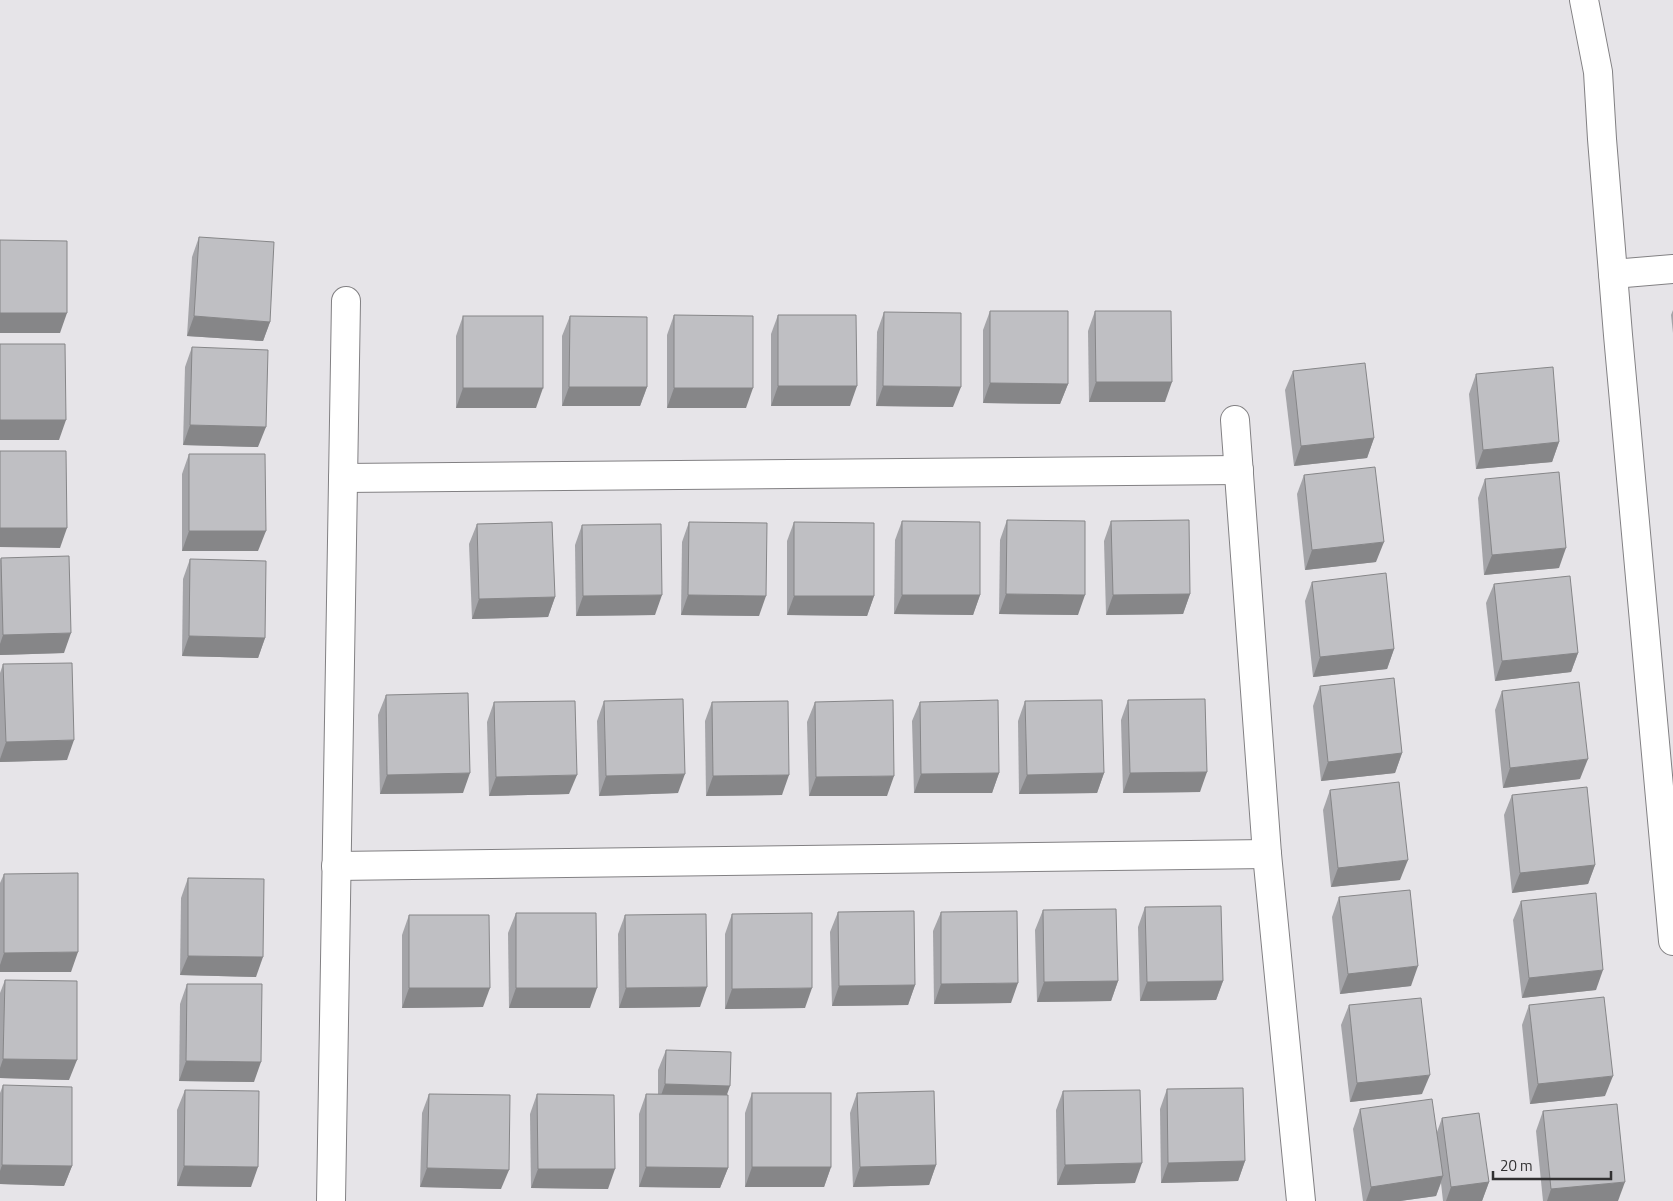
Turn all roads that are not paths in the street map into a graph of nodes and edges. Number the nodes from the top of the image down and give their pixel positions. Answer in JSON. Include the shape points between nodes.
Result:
{"nodes":[{"id":1,"x":1584,"y":0,"type":"edge"},
{"id":2,"x":1673,"y":269,"type":"edge"},
{"id":3,"x":1613,"y":274,"type":"junction"},
{"id":4,"x":346,"y":301,"type":"dead end"},
{"id":5,"x":1235,"y":420,"type":"dead end"},
{"id":6,"x":1239,"y":470,"type":"junction"},
{"id":7,"x":343,"y":478,"type":"junction"},
{"id":8,"x":1267,"y":854,"type":"junction"},
{"id":9,"x":336,"y":866,"type":"junction"},
{"id":10,"x":1673,"y":941,"type":"edge"},
{"id":11,"x":330,"y":1201,"type":"edge"},
{"id":12,"x":1301,"y":1201,"type":"edge"}],
"edges":[{"from":1,"to":3,"type":"street","via":[[1598,72]]},
{"from":2,"to":3,"type":"street"},
{"from":3,"to":10,"type":"street"},
{"from":4,"to":7,"type":"street"},
{"from":5,"to":6,"type":"street"},
{"from":6,"to":7,"type":"street"},
{"from":6,"to":8,"type":"street"},
{"from":7,"to":9,"type":"street"},
{"from":8,"to":9,"type":"street"},
{"from":8,"to":12,"type":"street"},
{"from":9,"to":11,"type":"street"}]}
